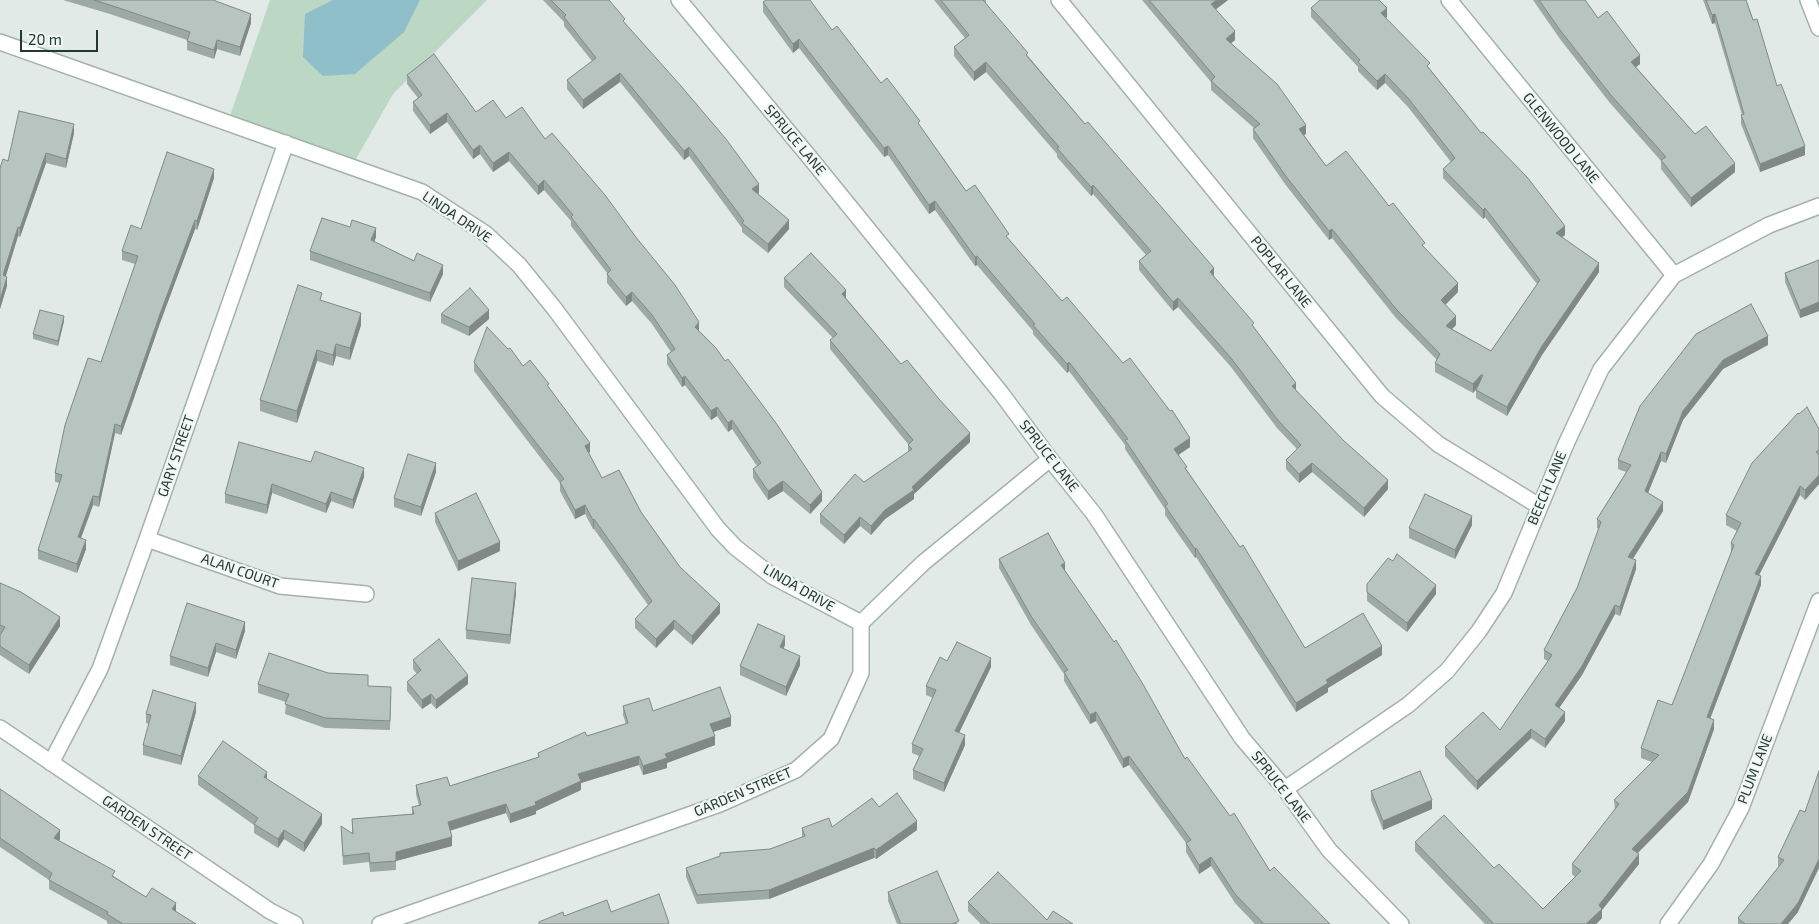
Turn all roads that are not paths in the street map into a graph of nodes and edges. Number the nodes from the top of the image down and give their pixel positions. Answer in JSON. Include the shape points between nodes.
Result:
{"nodes":[{"id":1,"x":679,"y":0,"type":"edge"},
{"id":2,"x":1059,"y":0,"type":"edge"},
{"id":3,"x":1449,"y":0,"type":"edge"},
{"id":4,"x":1808,"y":0,"type":"edge"},
{"id":5,"x":1819,"y":28,"type":"edge"},
{"id":6,"x":0,"y":42,"type":"edge"},
{"id":7,"x":286,"y":143,"type":"junction"},
{"id":8,"x":1819,"y":206,"type":"edge"},
{"id":9,"x":1674,"y":275,"type":"junction"},
{"id":10,"x":1050,"y":459,"type":"junction"},
{"id":11,"x":1539,"y":506,"type":"junction"},
{"id":12,"x":147,"y":539,"type":"junction"},
{"id":13,"x":366,"y":594,"type":"dead end"},
{"id":14,"x":1819,"y":601,"type":"edge"},
{"id":15,"x":861,"y":623,"type":"junction"},
{"id":16,"x":0,"y":728,"type":"edge"},
{"id":17,"x":51,"y":763,"type":"junction"},
{"id":18,"x":1285,"y":789,"type":"junction"},
{"id":19,"x":296,"y":924,"type":"edge"},
{"id":20,"x":380,"y":924,"type":"edge"},
{"id":21,"x":1401,"y":924,"type":"edge"},
{"id":22,"x":1668,"y":924,"type":"edge"}],
"edges":[{"from":1,"to":10,"type":"street","name":"SPRUCE LANE","via":[[1001,393]]},
{"from":2,"to":11,"type":"street","name":"POPLAR LANE","via":[[1382,396],[1438,444]]},
{"from":3,"to":9,"type":"street","name":"GLENWOOD LANE"},
{"from":4,"to":5,"type":"street"},
{"from":6,"to":7,"type":"street","name":"LINDA DRIVE"},
{"from":7,"to":12,"type":"street","name":"GARY STREET"},
{"from":7,"to":15,"type":"street","name":"LINDA DRIVE","via":[[422,192],[486,234],[519,265],[554,308],[718,529],[735,547],[772,576]]},
{"from":8,"to":9,"type":"street","name":"BEECH LANE","via":[[1769,225]]},
{"from":9,"to":11,"type":"street","name":"BEECH LANE","via":[[1601,369]]},
{"from":10,"to":15,"type":"street","via":[[923,563]]},
{"from":10,"to":18,"type":"street","name":"SPRUCE LANE","via":[[1094,514],[1242,738]]},
{"from":11,"to":18,"type":"street","name":"BEECH LANE","via":[[1504,594],[1446,671],[1408,705]]},
{"from":12,"to":13,"type":"street","name":"ALAN COURT","via":[[280,586]]},
{"from":12,"to":17,"type":"street","name":"GARY STREET","via":[[100,669]]},
{"from":14,"to":22,"type":"street","name":"PLUM LANE","via":[[1741,808],[1712,864]]},
{"from":15,"to":20,"type":"street","name":"GARDEN STREET","via":[[860,673],[831,739],[796,770],[720,804]]},
{"from":16,"to":17,"type":"street","name":"GARDEN STREET"},
{"from":17,"to":19,"type":"street","name":"GARDEN STREET","via":[[270,911]]},
{"from":18,"to":21,"type":"street","name":"SPRUCE LANE","via":[[1329,850]]}]}
